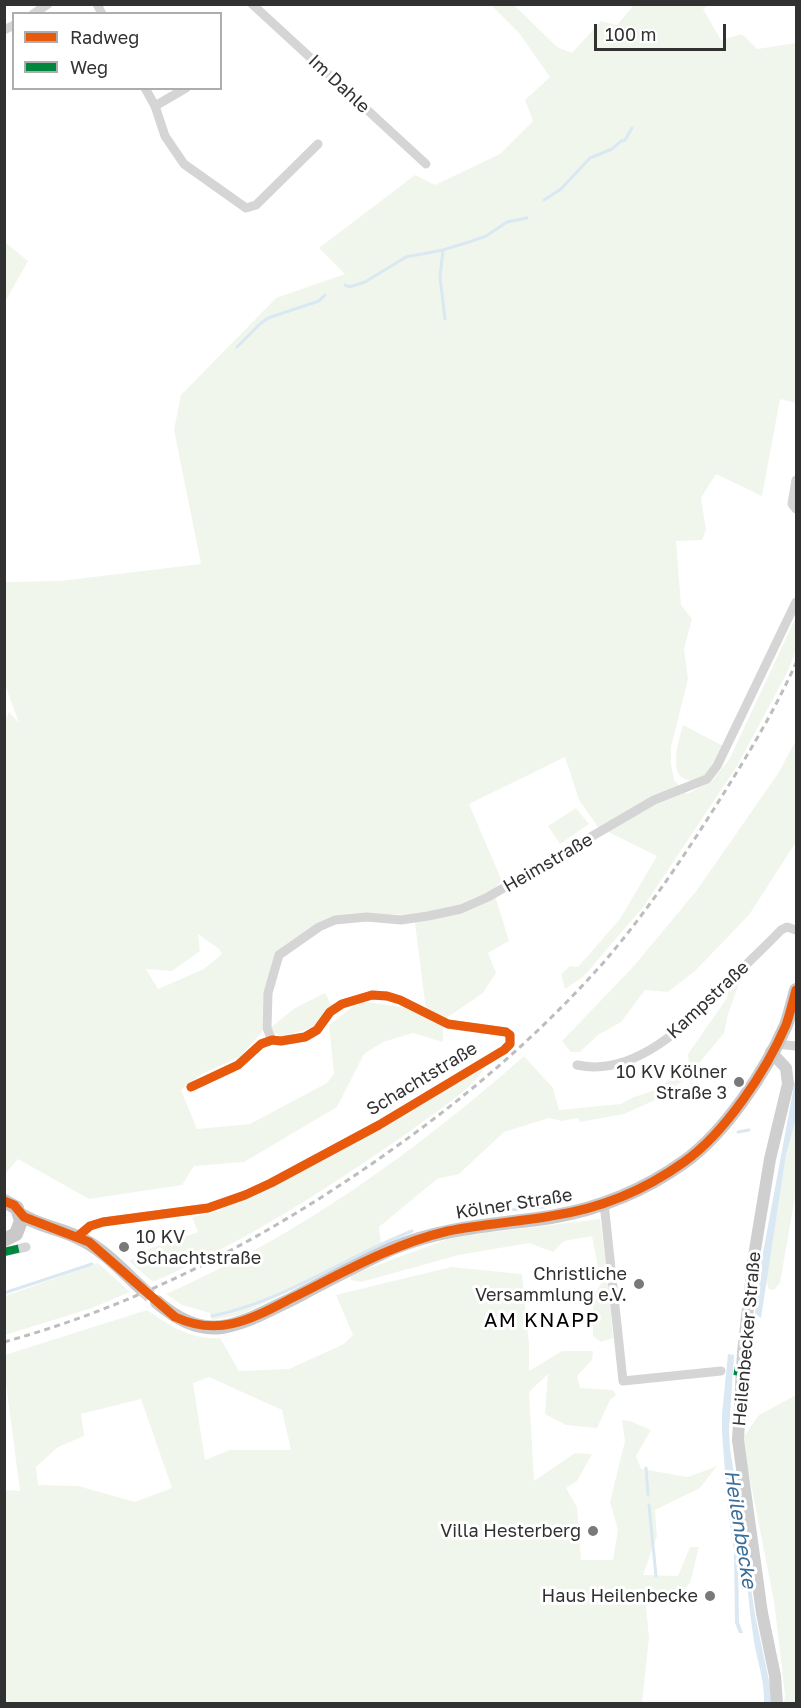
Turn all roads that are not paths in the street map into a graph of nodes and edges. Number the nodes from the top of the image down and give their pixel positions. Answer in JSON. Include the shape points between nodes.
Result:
{"nodes":[{"id":1,"x":252,"y":4,"type":"edge"},
{"id":2,"x":146,"y":90,"type":"edge"},
{"id":3,"x":183,"y":90,"type":"edge"},
{"id":4,"x":155,"y":106,"type":"junction"},
{"id":5,"x":318,"y":144,"type":"dead end"},
{"id":6,"x":426,"y":164,"type":"dead end"},
{"id":7,"x":796,"y":480,"type":"edge"},
{"id":8,"x":796,"y":509,"type":"edge"},
{"id":9,"x":796,"y":602,"type":"edge"},
{"id":10,"x":796,"y":930,"type":"edge"},
{"id":11,"x":796,"y":990,"type":"edge"},
{"id":12,"x":272,"y":1040,"type":"junction"},
{"id":13,"x":796,"y":1046,"type":"edge"},
{"id":14,"x":774,"y":1048,"type":"junction"},
{"id":15,"x":578,"y":1065,"type":"dead end"},
{"id":16,"x":191,"y":1087,"type":"dead end"},
{"id":17,"x":4,"y":1201,"type":"edge"},
{"id":18,"x":604,"y":1203,"type":"junction"},
{"id":19,"x":20,"y":1214,"type":"junction"},
{"id":20,"x":48,"y":1228,"type":"junction"},
{"id":21,"x":18,"y":1232,"type":"junction"},
{"id":22,"x":77,"y":1237,"type":"junction"},
{"id":23,"x":4,"y":1240,"type":"edge"},
{"id":24,"x":26,"y":1247,"type":"dead end"},
{"id":25,"x":4,"y":1252,"type":"edge"},
{"id":26,"x":140,"y":1287,"type":"tunnel mouth"},
{"id":27,"x":157,"y":1302,"type":"tunnel mouth"},
{"id":28,"x":721,"y":1371,"type":"dead end"},
{"id":29,"x":777,"y":1704,"type":"edge"}],
"edges":[{"from":1,"to":6,"type":"street","name":"Im Dahle"},
{"from":2,"to":4,"type":"street"},
{"from":3,"to":4,"type":"street"},
{"from":4,"to":5,"type":"street","via":[[165,136],[184,164],[246,208],[256,205]]},
{"from":7,"to":8,"type":"street","via":[[792,504]]},
{"from":9,"to":12,"type":"street","name":"Heimstraße","via":[[717,766],[707,779],[654,800],[461,909],[401,920],[335,920],[320,927],[279,955],[268,993],[267,1028]]},
{"from":10,"to":15,"type":"street","name":"Kampstraße","via":[[781,930],[698,1013],[660,1043],[628,1061],[592,1069]]},
{"from":11,"to":14,"type":"main road","name":"Kölner Straße"},
{"from":12,"to":16,"type":"street","name":"Schachtstraße","via":[[254,1049],[238,1065]]},
{"from":12,"to":22,"type":"street","name":"Schachtstraße","via":[[305,1037],[342,1004],[372,995],[393,998],[448,1024],[506,1032],[511,1039],[494,1056],[272,1183],[208,1208],[103,1222],[90,1226]]},
{"from":13,"to":14,"type":"street"},
{"from":14,"to":18,"type":"main road","name":"Kölner Straße","via":[[744,1098],[701,1148],[671,1172]]},
{"from":14,"to":29,"type":"main road","name":"Heilenbecker Straße","via":[[786,1068],[788,1084],[770,1159],[754,1256],[738,1440]]},
{"from":17,"to":19,"type":"main road","via":[[14,1205]]},
{"from":18,"to":27,"type":"main road","name":"Kölner Straße","via":[[552,1216],[467,1227],[410,1242],[235,1324],[197,1326],[175,1317]]},
{"from":18,"to":28,"type":"street","via":[[623,1381]]},
{"from":19,"to":20,"type":"main road"},
{"from":19,"to":21,"type":"main road"},
{"from":20,"to":21,"type":"main road"},
{"from":20,"to":22,"type":"main road"},
{"from":21,"to":23,"type":"main road"},
{"from":22,"to":26,"type":"main road","via":[[100,1251]]},
{"from":24,"to":25,"type":"street"}]}
